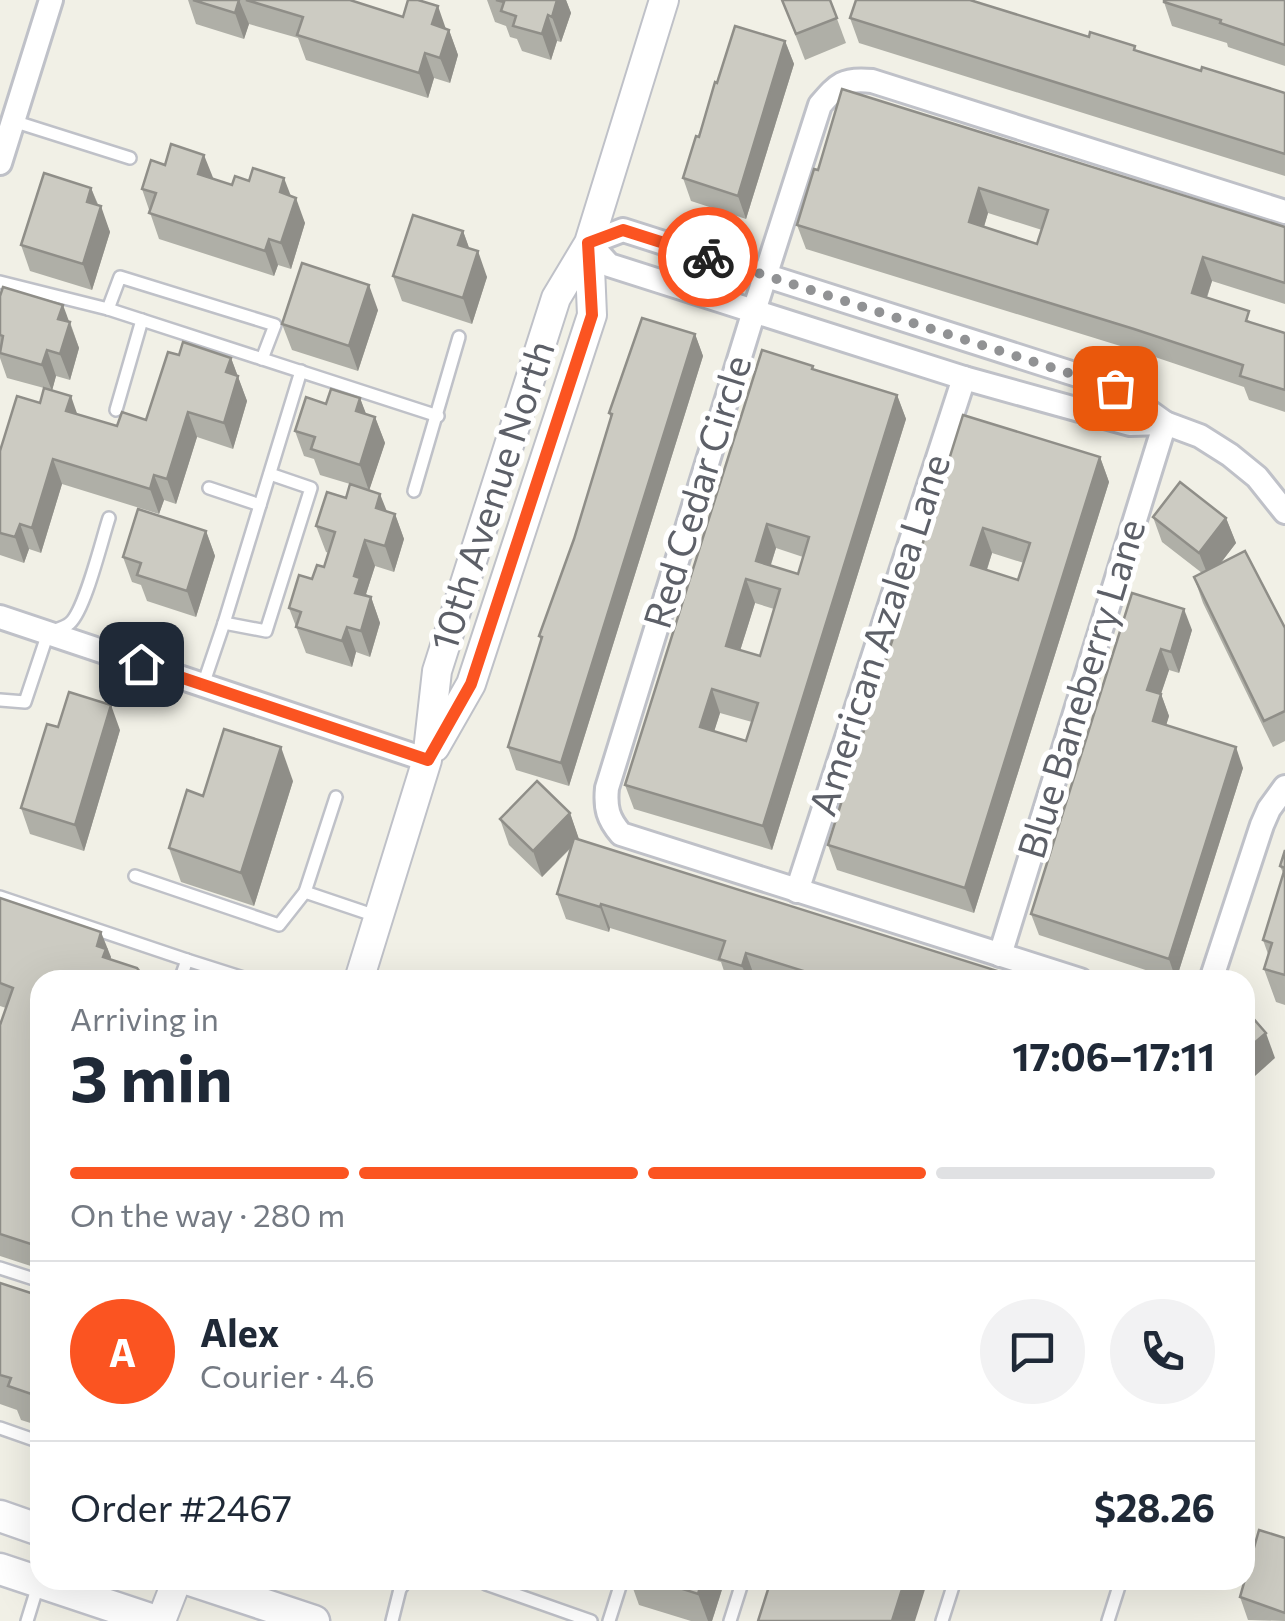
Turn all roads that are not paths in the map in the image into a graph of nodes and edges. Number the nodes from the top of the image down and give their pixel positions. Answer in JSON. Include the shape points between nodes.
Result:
{"nodes":[{"id":1,"x":51,"y":0,"type":"edge"},
{"id":2,"x":664,"y":0,"type":"edge"},
{"id":3,"x":13,"y":121,"type":"junction"},
{"id":4,"x":130,"y":158,"type":"dead end"},
{"id":5,"x":0,"y":163,"type":"edge"},
{"id":6,"x":1285,"y":212,"type":"edge"},
{"id":7,"x":588,"y":243,"type":"junction"},
{"id":8,"x":765,"y":275,"type":"junction"},
{"id":9,"x":0,"y":282,"type":"edge"},
{"id":10,"x":108,"y":309,"type":"junction"},
{"id":11,"x":754,"y":311,"type":"junction"},
{"id":12,"x":142,"y":320,"type":"junction"},
{"id":13,"x":460,"y":338,"type":"dead end"},
{"id":14,"x":262,"y":359,"type":"junction"},
{"id":15,"x":301,"y":372,"type":"junction"},
{"id":16,"x":964,"y":378,"type":"junction"},
{"id":17,"x":116,"y":410,"type":"dead end"},
{"id":18,"x":438,"y":416,"type":"junction"},
{"id":19,"x":1166,"y":422,"type":"junction"},
{"id":20,"x":270,"y":474,"type":"junction"},
{"id":21,"x":209,"y":488,"type":"dead end"},
{"id":22,"x":414,"y":491,"type":"dead end"},
{"id":23,"x":260,"y":505,"type":"junction"},
{"id":24,"x":1285,"y":512,"type":"edge"},
{"id":25,"x":109,"y":518,"type":"dead end"},
{"id":26,"x":0,"y":617,"type":"edge"},
{"id":27,"x":224,"y":623,"type":"junction"},
{"id":28,"x":48,"y":633,"type":"junction"},
{"id":29,"x":203,"y":685,"type":"junction"},
{"id":30,"x":0,"y":700,"type":"edge"},
{"id":31,"x":428,"y":760,"type":"junction"},
{"id":32,"x":1283,"y":793,"type":"edge"},
{"id":33,"x":336,"y":797,"type":"dead end"},
{"id":34,"x":136,"y":876,"type":"dead end"},
{"id":35,"x":305,"y":892,"type":"junction"},
{"id":36,"x":797,"y":892,"type":"junction"},
{"id":37,"x":0,"y":897,"type":"edge"},
{"id":38,"x":380,"y":917,"type":"junction"},
{"id":39,"x":1000,"y":955,"type":"junction"},
{"id":40,"x":187,"y":960,"type":"junction"},
{"id":41,"x":184,"y":970,"type":"edge"},
{"id":42,"x":218,"y":970,"type":"edge"},
{"id":43,"x":363,"y":970,"type":"edge"},
{"id":44,"x":1048,"y":970,"type":"edge"},
{"id":45,"x":1214,"y":970,"type":"edge"},
{"id":46,"x":0,"y":1268,"type":"edge"},
{"id":47,"x":30,"y":1278,"type":"edge"},
{"id":48,"x":0,"y":1428,"type":"edge"},
{"id":49,"x":30,"y":1438,"type":"edge"},
{"id":50,"x":0,"y":1516,"type":"edge"},
{"id":51,"x":30,"y":1526,"type":"edge"},
{"id":52,"x":0,"y":1570,"type":"edge"},
{"id":53,"x":30,"y":1579,"type":"edge"},
{"id":54,"x":36,"y":1590,"type":"edge"},
{"id":55,"x":63,"y":1590,"type":"edge"},
{"id":56,"x":173,"y":1590,"type":"edge"},
{"id":57,"x":220,"y":1590,"type":"edge"},
{"id":58,"x":399,"y":1590,"type":"edge"},
{"id":59,"x":503,"y":1590,"type":"edge"},
{"id":60,"x":619,"y":1590,"type":"edge"},
{"id":61,"x":740,"y":1590,"type":"edge"},
{"id":62,"x":952,"y":1590,"type":"edge"},
{"id":63,"x":1119,"y":1590,"type":"edge"},
{"id":64,"x":28,"y":1621,"type":"edge"},
{"id":65,"x":159,"y":1621,"type":"edge"},
{"id":66,"x":314,"y":1621,"type":"edge"},
{"id":67,"x":392,"y":1621,"type":"edge"},
{"id":68,"x":591,"y":1621,"type":"edge"},
{"id":69,"x":609,"y":1621,"type":"edge"},
{"id":70,"x":730,"y":1621,"type":"edge"},
{"id":71,"x":942,"y":1621,"type":"edge"},
{"id":72,"x":1108,"y":1621,"type":"edge"}],
"edges":[{"from":1,"to":3,"type":"street"},
{"from":2,"to":7,"type":"street","name":"10th Avenue North"},
{"from":3,"to":4,"type":"lane"},
{"from":3,"to":5,"type":"street"},
{"from":6,"to":8,"type":"street","name":"Red Cedar Circle","via":[[855,79],[838,84],[820,105]]},
{"from":7,"to":8,"type":"street","via":[[623,230]]},
{"from":7,"to":11,"type":"street","via":[[609,266]]},
{"from":7,"to":31,"type":"street","name":"10th Avenue North","via":[[556,298],[437,671]]},
{"from":7,"to":31,"type":"street","name":"10th Avenue North","via":[[592,315],[471,684]]},
{"from":8,"to":11,"type":"street","name":"Red Cedar Circle"},
{"from":8,"to":19,"type":"street","via":[[1115,388]]},
{"from":9,"to":10,"type":"lane"},
{"from":10,"to":12,"type":"lane"},
{"from":10,"to":14,"type":"lane","via":[[120,277],[275,325]]},
{"from":11,"to":16,"type":"street"},
{"from":11,"to":36,"type":"street","name":"Red Cedar Circle","via":[[605,804],[621,834]]},
{"from":12,"to":14,"type":"lane"},
{"from":12,"to":17,"type":"lane"},
{"from":13,"to":18,"type":"lane"},
{"from":14,"to":15,"type":"lane"},
{"from":15,"to":18,"type":"lane"},
{"from":15,"to":20,"type":"lane"},
{"from":16,"to":19,"type":"street","via":[[1130,424]]},
{"from":16,"to":36,"type":"street","name":"American Azalea Lane"},
{"from":18,"to":22,"type":"lane"},
{"from":19,"to":24,"type":"street","via":[[1230,455]]},
{"from":19,"to":39,"type":"street","name":"Blue Baneberry Lane"},
{"from":20,"to":23,"type":"lane"},
{"from":20,"to":27,"type":"lane","via":[[312,488],[266,631]]},
{"from":21,"to":23,"type":"lane"},
{"from":23,"to":27,"type":"lane"},
{"from":25,"to":28,"type":"lane","via":[[76,614]]},
{"from":26,"to":28,"type":"street"},
{"from":27,"to":29,"type":"lane"},
{"from":28,"to":29,"type":"street"},
{"from":28,"to":30,"type":"lane","via":[[25,702]]},
{"from":29,"to":31,"type":"street"},
{"from":31,"to":38,"type":"street","name":"10th Avenue North"},
{"from":32,"to":45,"type":"street","via":[[1262,825]]},
{"from":33,"to":35,"type":"lane"},
{"from":34,"to":35,"type":"lane","via":[[278,925]]},
{"from":35,"to":38,"type":"lane"},
{"from":36,"to":39,"type":"street","name":"Red Cedar Circle"},
{"from":37,"to":40,"type":"lane"},
{"from":38,"to":43,"type":"street","name":"10th Avenue North"},
{"from":39,"to":44,"type":"street","name":"Red Cedar Circle"},
{"from":40,"to":41,"type":"lane"},
{"from":40,"to":42,"type":"lane"},
{"from":46,"to":47,"type":"lane"},
{"from":48,"to":49,"type":"lane"},
{"from":50,"to":51,"type":"main road"},
{"from":52,"to":53,"type":"main road"},
{"from":54,"to":64,"type":"lane"},
{"from":55,"to":65,"type":"main road"},
{"from":56,"to":65,"type":"street"},
{"from":57,"to":66,"type":"main road"},
{"from":58,"to":67,"type":"lane"},
{"from":59,"to":68,"type":"lane"},
{"from":60,"to":69,"type":"lane"},
{"from":61,"to":70,"type":"lane"},
{"from":62,"to":71,"type":"lane"},
{"from":63,"to":72,"type":"lane"}]}
